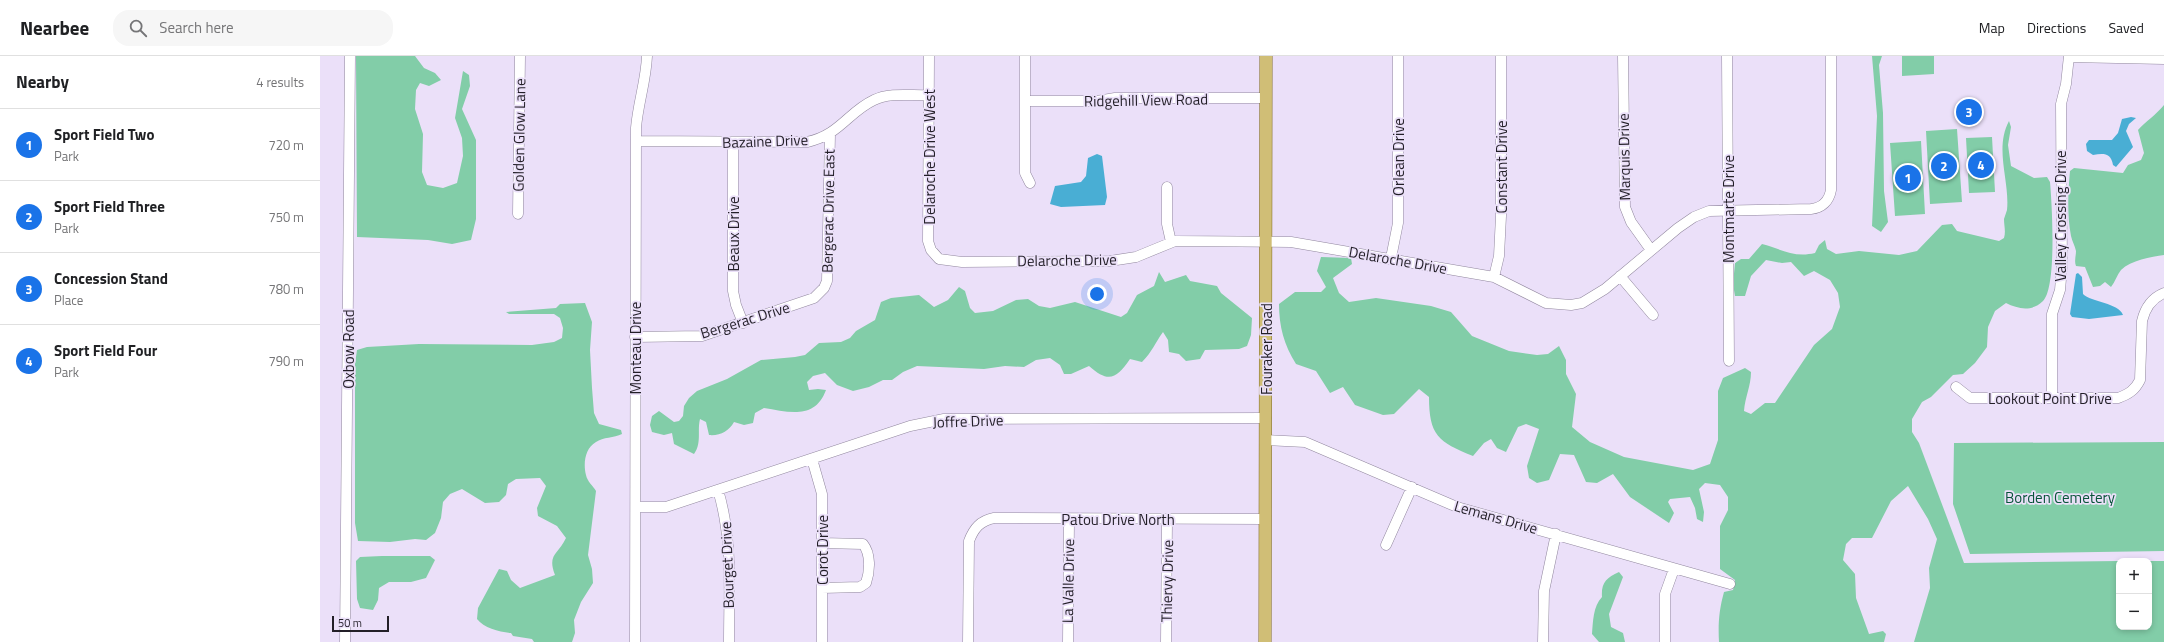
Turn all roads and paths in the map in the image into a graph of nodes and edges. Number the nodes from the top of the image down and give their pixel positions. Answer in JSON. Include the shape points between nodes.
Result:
{"nodes":[{"id":1,"x":350,"y":56,"type":"edge"},
{"id":2,"x":520,"y":56,"type":"edge"},
{"id":3,"x":646,"y":56,"type":"edge"},
{"id":4,"x":929,"y":56,"type":"edge"},
{"id":5,"x":1025,"y":56,"type":"edge"},
{"id":6,"x":1266,"y":56,"type":"edge"},
{"id":7,"x":1398,"y":56,"type":"edge"},
{"id":8,"x":1501,"y":56,"type":"edge"},
{"id":9,"x":1623,"y":56,"type":"edge"},
{"id":10,"x":1727,"y":56,"type":"edge"},
{"id":11,"x":1831,"y":56,"type":"edge"},
{"id":12,"x":2069,"y":56,"type":"edge"},
{"id":13,"x":2164,"y":59,"type":"edge"},
{"id":14,"x":929,"y":95,"type":"junction"},
{"id":15,"x":1266,"y":98,"type":"junction"},
{"id":16,"x":1025,"y":101,"type":"junction"},
{"id":17,"x":830,"y":134,"type":"junction"},
{"id":18,"x":636,"y":142,"type":"junction"},
{"id":19,"x":733,"y":143,"type":"junction"},
{"id":20,"x":1030,"y":183,"type":"dead end"},
{"id":21,"x":1167,"y":187,"type":"dead end"},
{"id":22,"x":1728,"y":211,"type":"junction"},
{"id":23,"x":518,"y":214,"type":"dead end"},
{"id":24,"x":1171,"y":242,"type":"junction"},
{"id":25,"x":1266,"y":242,"type":"junction"},
{"id":26,"x":1650,"y":250,"type":"junction"},
{"id":27,"x":935,"y":257,"type":"joint"},
{"id":28,"x":1391,"y":258,"type":"junction"},
{"id":29,"x":1620,"y":276,"type":"junction"},
{"id":30,"x":1494,"y":277,"type":"junction"},
{"id":31,"x":824,"y":288,"type":"joint"},
{"id":32,"x":2164,"y":293,"type":"edge"},
{"id":33,"x":1653,"y":315,"type":"dead end"},
{"id":34,"x":743,"y":323,"type":"junction"},
{"id":35,"x":635,"y":337,"type":"junction"},
{"id":36,"x":1729,"y":361,"type":"dead end"},
{"id":37,"x":1956,"y":387,"type":"dead end"},
{"id":38,"x":2052,"y":398,"type":"junction"},
{"id":39,"x":1266,"y":418,"type":"junction"},
{"id":40,"x":1266,"y":440,"type":"junction"},
{"id":41,"x":812,"y":459,"type":"junction"},
{"id":42,"x":1412,"y":487,"type":"junction"},
{"id":43,"x":718,"y":490,"type":"junction"},
{"id":44,"x":636,"y":507,"type":"junction"},
{"id":45,"x":1069,"y":519,"type":"junction"},
{"id":46,"x":1168,"y":519,"type":"junction"},
{"id":47,"x":1265,"y":519,"type":"junction"},
{"id":48,"x":1556,"y":534,"type":"junction"},
{"id":49,"x":822,"y":543,"type":"junction"},
{"id":50,"x":1386,"y":545,"type":"dead end"},
{"id":51,"x":1674,"y":569,"type":"junction"},
{"id":52,"x":1730,"y":584,"type":"dead end"},
{"id":53,"x":822,"y":588,"type":"junction"},
{"id":54,"x":345,"y":642,"type":"edge"},
{"id":55,"x":635,"y":642,"type":"edge"},
{"id":56,"x":729,"y":642,"type":"edge"},
{"id":57,"x":822,"y":642,"type":"edge"},
{"id":58,"x":968,"y":642,"type":"edge"},
{"id":59,"x":1068,"y":642,"type":"edge"},
{"id":60,"x":1166,"y":642,"type":"edge"},
{"id":61,"x":1265,"y":642,"type":"edge"},
{"id":62,"x":1543,"y":642,"type":"edge"},
{"id":63,"x":1665,"y":642,"type":"edge"}],
"edges":[{"from":1,"to":54,"type":"street","name":"Oxbow Road"},
{"from":2,"to":23,"type":"street","name":"Golden Glow Lane"},
{"from":3,"to":18,"type":"street","name":"Monteau Drive","via":[[644,84],[637,108]]},
{"from":4,"to":14,"type":"street","name":"Delaroche Drive West"},
{"from":5,"to":16,"type":"street"},
{"from":6,"to":15,"type":"main road","name":"Fouraker Road"},
{"from":7,"to":28,"type":"street","name":"Orlean Drive","via":[[1398,223]]},
{"from":8,"to":30,"type":"street","name":"Constant Drive","via":[[1501,216],[1499,256]]},
{"from":9,"to":26,"type":"street","name":"Marquis Drive","via":[[1624,203],[1631,222]]},
{"from":10,"to":22,"type":"street","name":"Montmarte Drive"},
{"from":11,"to":22,"type":"street","name":"Delaroche Drive","via":[[1832,190],[1826,202],[1816,209]]},
{"from":12,"to":13,"type":"street"},
{"from":12,"to":38,"type":"street","name":"Valley Crossing Drive","via":[[2061,104],[2062,267],[2060,290],[2052,314]]},
{"from":14,"to":17,"type":"street","name":"Bazaine Drive","via":[[887,96],[875,99]]},
{"from":14,"to":27,"type":"street","name":"Delaroche Drive West","via":[[928,241]]},
{"from":15,"to":16,"type":"street","name":"Ridgehill View Road"},
{"from":15,"to":25,"type":"main road","name":"Fouraker Road"},
{"from":16,"to":20,"type":"street","via":[[1025,173]]},
{"from":17,"to":19,"type":"street","name":"Bazaine Drive","via":[[800,143]]},
{"from":17,"to":31,"type":"street","name":"Bergerac Drive East","via":[[827,281]]},
{"from":18,"to":19,"type":"street","name":"Bazaine Drive"},
{"from":18,"to":35,"type":"street","name":"Monteau Drive"},
{"from":19,"to":34,"type":"street","name":"Beaux Drive","via":[[733,291]]},
{"from":21,"to":24,"type":"street","via":[[1167,224]]},
{"from":22,"to":26,"type":"street","name":"Delaroche Drive","via":[[1709,211],[1694,217]]},
{"from":22,"to":36,"type":"street","name":"Montmarte Drive"},
{"from":24,"to":25,"type":"street","name":"Delaroche Drive"},
{"from":24,"to":27,"type":"street","name":"Delaroche Drive","via":[[1136,257],[1110,261],[962,262]]},
{"from":25,"to":28,"type":"street","name":"Delaroche Drive","via":[[1298,242]]},
{"from":25,"to":39,"type":"main road","name":"Fouraker Road"},
{"from":26,"to":29,"type":"street","name":"Delaroche Drive"},
{"from":28,"to":30,"type":"street","name":"Delaroche Drive"},
{"from":29,"to":30,"type":"street","name":"Delaroche Drive","via":[[1582,302],[1563,306],[1546,303]]},
{"from":29,"to":33,"type":"street"},
{"from":31,"to":34,"type":"street","name":"Bergerac Drive","via":[[814,298]]},
{"from":32,"to":38,"type":"street","name":"Lookout Point Drive","via":[[2144,312],[2142,373],[2135,389],[2118,398]]},
{"from":34,"to":35,"type":"street","name":"Bergerac Drive","via":[[702,336]]},
{"from":35,"to":44,"type":"street","name":"Monteau Drive"},
{"from":37,"to":38,"type":"street","name":"Lookout Point Drive","via":[[1970,398]]},
{"from":39,"to":40,"type":"main road","name":"Fouraker Road"},
{"from":39,"to":41,"type":"street","name":"Joffre Drive","via":[[944,419],[917,424]]},
{"from":40,"to":42,"type":"street","name":"Lemans Drive","via":[[1305,442]]},
{"from":40,"to":47,"type":"main road","name":"Fouraker Road"},
{"from":41,"to":43,"type":"street","name":"Joffre Drive"},
{"from":41,"to":49,"type":"street","name":"Corot Drive","via":[[822,494]]},
{"from":42,"to":48,"type":"street","name":"Lemans Drive","via":[[1457,507]]},
{"from":42,"to":50,"type":"street"},
{"from":43,"to":44,"type":"street","name":"Joffre Drive","via":[[666,507]]},
{"from":43,"to":56,"type":"street","name":"Bourget Drive","via":[[728,536]]},
{"from":44,"to":55,"type":"street","name":"Monteau Drive"},
{"from":45,"to":46,"type":"street","name":"Patou Drive North"},
{"from":45,"to":58,"type":"street","name":"Patou Drive North","via":[[994,518],[975,529],[969,541]]},
{"from":45,"to":59,"type":"street","name":"La Valle Drive"},
{"from":46,"to":47,"type":"street","name":"Patou Drive North"},
{"from":46,"to":60,"type":"street","name":"Thiervy Drive"},
{"from":47,"to":61,"type":"main road","name":"Fouraker Road"},
{"from":48,"to":51,"type":"street","name":"Lemans Drive"},
{"from":48,"to":62,"type":"street","via":[[1544,591]]},
{"from":49,"to":53,"type":"street","name":"Corot Drive"},
{"from":49,"to":53,"type":"street","via":[[863,544],[868,550],[869,575],[866,583],[860,587]]},
{"from":51,"to":52,"type":"street","name":"Lemans Drive"},
{"from":51,"to":63,"type":"street","via":[[1665,594]]},
{"from":53,"to":57,"type":"street","name":"Corot Drive"}]}
